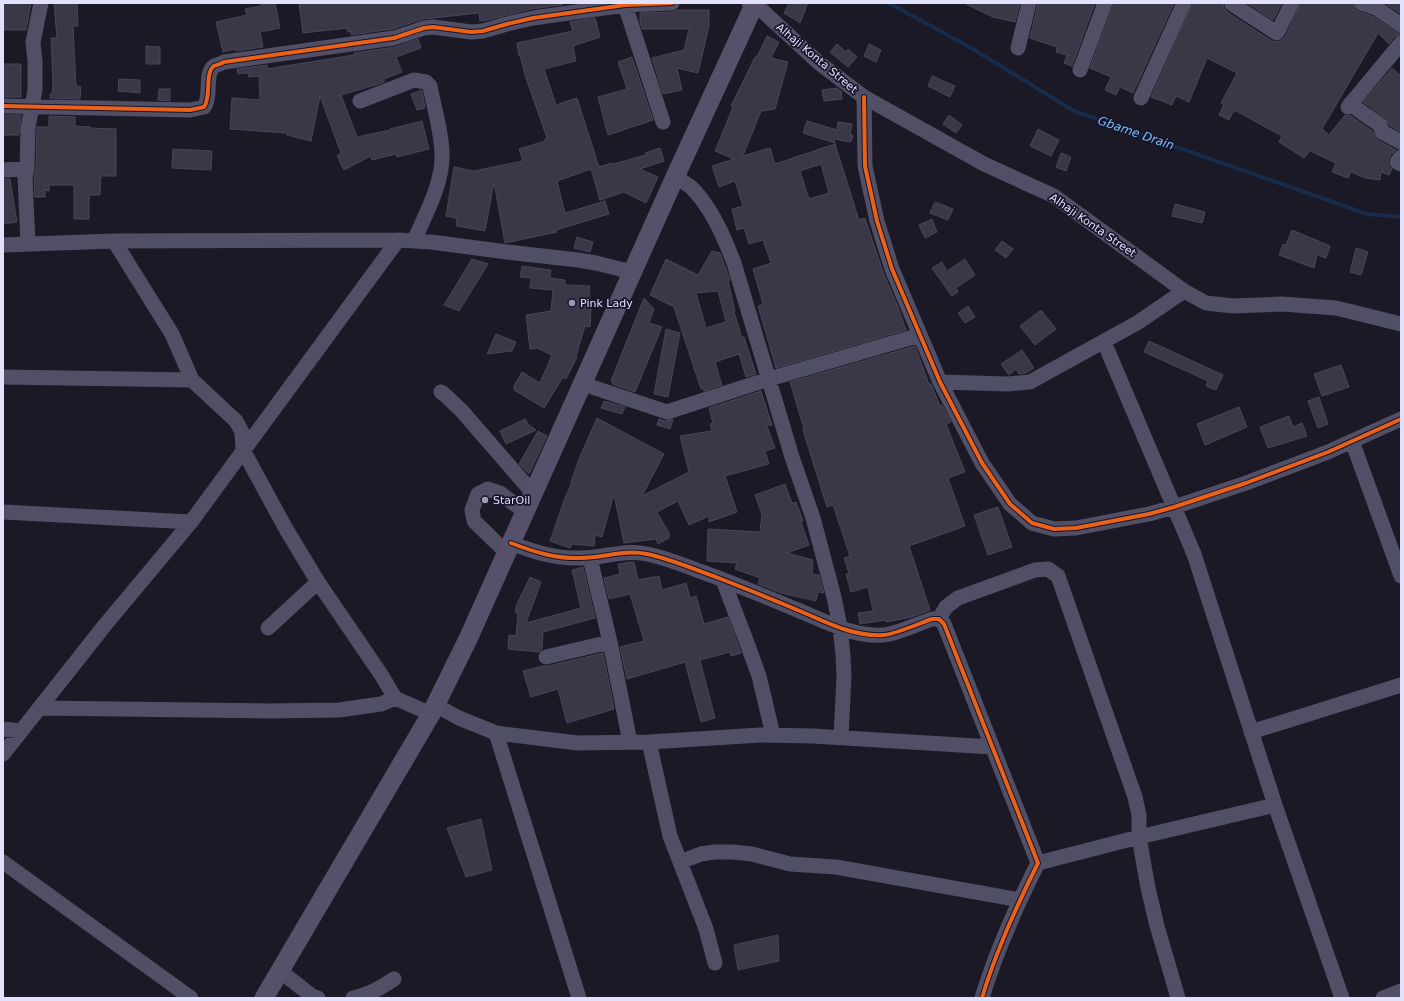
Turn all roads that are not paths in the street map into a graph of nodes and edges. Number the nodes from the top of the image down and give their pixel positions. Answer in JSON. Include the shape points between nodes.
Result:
{"nodes":[{"id":1,"x":41,"y":3,"type":"edge"},
{"id":2,"x":672,"y":3,"type":"edge"},
{"id":3,"x":753,"y":3,"type":"edge"},
{"id":4,"x":1030,"y":3,"type":"edge"},
{"id":5,"x":1105,"y":3,"type":"edge"},
{"id":6,"x":1184,"y":3,"type":"edge"},
{"id":7,"x":1232,"y":3,"type":"edge"},
{"id":8,"x":1292,"y":3,"type":"edge"},
{"id":9,"x":1361,"y":3,"type":"edge"},
{"id":10,"x":625,"y":6,"type":"junction"},
{"id":11,"x":1401,"y":25,"type":"edge"},
{"id":12,"x":1401,"y":43,"type":"edge"},
{"id":13,"x":1018,"y":48,"type":"dead end"},
{"id":14,"x":1080,"y":70,"type":"dead end"},
{"id":15,"x":864,"y":97,"type":"junction"},
{"id":16,"x":1141,"y":98,"type":"dead end"},
{"id":17,"x":360,"y":101,"type":"dead end"},
{"id":18,"x":3,"y":106,"type":"edge"},
{"id":19,"x":32,"y":108,"type":"junction"},
{"id":20,"x":663,"y":122,"type":"dead end"},
{"id":21,"x":1401,"y":142,"type":"edge"},
{"id":22,"x":1401,"y":157,"type":"edge"},
{"id":23,"x":1401,"y":164,"type":"edge"},
{"id":24,"x":26,"y":169,"type":"junction"},
{"id":25,"x":3,"y":170,"type":"edge"},
{"id":26,"x":675,"y":177,"type":"junction"},
{"id":27,"x":398,"y":240,"type":"junction"},
{"id":28,"x":114,"y":241,"type":"junction"},
{"id":29,"x":414,"y":241,"type":"junction"},
{"id":30,"x":28,"y":244,"type":"junction"},
{"id":31,"x":3,"y":245,"type":"edge"},
{"id":32,"x":632,"y":272,"type":"junction"},
{"id":33,"x":1184,"y":291,"type":"junction"},
{"id":34,"x":1401,"y":324,"type":"edge"},
{"id":35,"x":920,"y":335,"type":"junction"},
{"id":36,"x":1104,"y":342,"type":"junction"},
{"id":37,"x":3,"y":377,"type":"edge"},
{"id":38,"x":769,"y":379,"type":"junction"},
{"id":39,"x":192,"y":380,"type":"junction"},
{"id":40,"x":940,"y":382,"type":"junction"},
{"id":41,"x":582,"y":384,"type":"junction"},
{"id":42,"x":441,"y":392,"type":"dead end"},
{"id":43,"x":1401,"y":419,"type":"edge"},
{"id":44,"x":1352,"y":441,"type":"junction"},
{"id":45,"x":243,"y":450,"type":"junction"},
{"id":46,"x":533,"y":493,"type":"junction"},
{"id":47,"x":1174,"y":507,"type":"junction"},
{"id":48,"x":3,"y":512,"type":"edge"},
{"id":49,"x":525,"y":512,"type":"junction"},
{"id":50,"x":191,"y":522,"type":"junction"},
{"id":51,"x":509,"y":548,"type":"junction"},
{"id":52,"x":590,"y":558,"type":"junction"},
{"id":53,"x":1401,"y":576,"type":"edge"},
{"id":54,"x":723,"y":580,"type":"junction"},
{"id":55,"x":318,"y":582,"type":"junction"},
{"id":56,"x":939,"y":619,"type":"junction"},
{"id":57,"x":840,"y":627,"type":"junction"},
{"id":58,"x":268,"y":628,"type":"dead end"},
{"id":59,"x":610,"y":642,"type":"junction"},
{"id":60,"x":546,"y":657,"type":"dead end"},
{"id":61,"x":1401,"y":685,"type":"edge"},
{"id":62,"x":395,"y":698,"type":"junction"},
{"id":63,"x":40,"y":708,"type":"junction"},
{"id":64,"x":433,"y":710,"type":"junction"},
{"id":65,"x":3,"y":729,"type":"edge"},
{"id":66,"x":21,"y":731,"type":"junction"},
{"id":67,"x":1252,"y":732,"type":"junction"},
{"id":68,"x":496,"y":733,"type":"junction"},
{"id":69,"x":773,"y":735,"type":"junction"},
{"id":70,"x":841,"y":738,"type":"junction"},
{"id":71,"x":630,"y":742,"type":"junction"},
{"id":72,"x":649,"y":742,"type":"junction"},
{"id":73,"x":992,"y":747,"type":"junction"},
{"id":74,"x":3,"y":754,"type":"edge"},
{"id":75,"x":1275,"y":805,"type":"junction"},
{"id":76,"x":1139,"y":837,"type":"junction"},
{"id":77,"x":3,"y":862,"type":"edge"},
{"id":78,"x":680,"y":862,"type":"junction"},
{"id":79,"x":1038,"y":863,"type":"junction"},
{"id":80,"x":1020,"y":900,"type":"junction"},
{"id":81,"x":715,"y":963,"type":"dead end"},
{"id":82,"x":280,"y":971,"type":"junction"},
{"id":83,"x":394,"y":979,"type":"dead end"},
{"id":84,"x":1401,"y":991,"type":"edge"},
{"id":85,"x":191,"y":998,"type":"edge"},
{"id":86,"x":264,"y":998,"type":"edge"},
{"id":87,"x":318,"y":998,"type":"edge"},
{"id":88,"x":353,"y":998,"type":"edge"},
{"id":89,"x":580,"y":998,"type":"edge"},
{"id":90,"x":982,"y":998,"type":"edge"},
{"id":91,"x":1178,"y":998,"type":"edge"},
{"id":92,"x":1342,"y":998,"type":"edge"},
{"id":93,"x":1383,"y":998,"type":"edge"}],
"edges":[{"from":1,"to":19,"type":"street","via":[[33,42],[35,83]]},
{"from":2,"to":10,"type":"street"},
{"from":3,"to":15,"type":"street","name":"Alhaji Konta Street","via":[[819,63]]},
{"from":3,"to":26,"type":"main road"},
{"from":4,"to":13,"type":"street"},
{"from":5,"to":14,"type":"street"},
{"from":6,"to":16,"type":"street"},
{"from":7,"to":8,"type":"street","via":[[1277,33]]},
{"from":9,"to":11,"type":"street","via":[[1378,9]]},
{"from":10,"to":19,"type":"street","via":[[533,18],[483,31],[424,28],[394,38],[224,62],[214,66],[210,75],[208,102],[198,109]]},
{"from":10,"to":20,"type":"street"},
{"from":12,"to":21,"type":"street","via":[[1349,105],[1380,125],[1382,132]]},
{"from":15,"to":33,"type":"street","name":"Alhaji Konta Street","via":[[984,164],[1054,196]]},
{"from":15,"to":35,"type":"street","via":[[865,166],[877,221],[892,269]]},
{"from":17,"to":29,"type":"street","via":[[414,80],[426,82],[430,86],[442,147],[442,160],[437,186]]},
{"from":18,"to":19,"type":"street"},
{"from":19,"to":24,"type":"street","via":[[28,128]]},
{"from":22,"to":23,"type":"street","via":[[1397,162]]},
{"from":24,"to":25,"type":"street"},
{"from":24,"to":30,"type":"street"},
{"from":26,"to":32,"type":"main road"},
{"from":26,"to":38,"type":"street","via":[[692,188],[708,208],[726,242]]},
{"from":27,"to":28,"type":"street"},
{"from":27,"to":29,"type":"street"},
{"from":27,"to":45,"type":"street"},
{"from":28,"to":30,"type":"street"},
{"from":28,"to":39,"type":"street","via":[[172,334]]},
{"from":29,"to":32,"type":"street","via":[[578,260]]},
{"from":30,"to":31,"type":"street"},
{"from":32,"to":41,"type":"main road"},
{"from":33,"to":34,"type":"street","name":"Alhaji Konta Street","via":[[1206,302],[1233,306],[1282,304],[1336,308]]},
{"from":33,"to":36,"type":"street"},
{"from":35,"to":38,"type":"street"},
{"from":35,"to":40,"type":"street"},
{"from":36,"to":40,"type":"street","via":[[1030,382]]},
{"from":36,"to":47,"type":"street"},
{"from":37,"to":39,"type":"street"},
{"from":38,"to":41,"type":"street","via":[[667,412]]},
{"from":38,"to":57,"type":"street","via":[[814,525]]},
{"from":39,"to":45,"type":"street","via":[[236,421],[242,432]]},
{"from":40,"to":47,"type":"street","via":[[982,462],[1010,504],[1032,523],[1054,529],[1076,528]]},
{"from":41,"to":46,"type":"main road"},
{"from":42,"to":46,"type":"street","via":[[461,410]]},
{"from":43,"to":44,"type":"street"},
{"from":44,"to":47,"type":"street","via":[[1246,484]]},
{"from":44,"to":53,"type":"street"},
{"from":45,"to":50,"type":"street"},
{"from":45,"to":55,"type":"street"},
{"from":46,"to":49,"type":"main road"},
{"from":47,"to":67,"type":"street","via":[[1194,554]]},
{"from":48,"to":50,"type":"street"},
{"from":49,"to":51,"type":"main road"},
{"from":49,"to":51,"type":"street","via":[[500,493],[488,489],[478,494],[472,510],[474,521]]},
{"from":50,"to":63,"type":"street"},
{"from":51,"to":52,"type":"street","via":[[558,557]]},
{"from":51,"to":64,"type":"main road"},
{"from":52,"to":54,"type":"street","via":[[628,552],[646,554],[672,560]]},
{"from":52,"to":59,"type":"street"},
{"from":54,"to":57,"type":"street"},
{"from":54,"to":69,"type":"street","via":[[758,676]]},
{"from":55,"to":58,"type":"street"},
{"from":55,"to":62,"type":"street"},
{"from":56,"to":57,"type":"street","via":[[932,619],[886,635],[872,636]]},
{"from":56,"to":73,"type":"street","via":[[944,624]]},
{"from":56,"to":76,"type":"street","via":[[946,607],[958,598],[1028,572],[1048,569],[1058,576],[1135,797],[1139,815]]},
{"from":57,"to":70,"type":"street","via":[[844,676]]},
{"from":59,"to":60,"type":"street"},
{"from":59,"to":71,"type":"street"},
{"from":61,"to":67,"type":"street"},
{"from":62,"to":63,"type":"street","via":[[381,704],[339,710]]},
{"from":62,"to":64,"type":"street"},
{"from":63,"to":66,"type":"street"},
{"from":64,"to":68,"type":"street"},
{"from":64,"to":82,"type":"main road"},
{"from":65,"to":66,"type":"street"},
{"from":66,"to":74,"type":"street"},
{"from":67,"to":75,"type":"street"},
{"from":68,"to":71,"type":"street","via":[[578,742]]},
{"from":68,"to":89,"type":"street"},
{"from":69,"to":70,"type":"street"},
{"from":69,"to":72,"type":"street"},
{"from":70,"to":73,"type":"street"},
{"from":71,"to":72,"type":"street"},
{"from":72,"to":78,"type":"street","via":[[670,836]]},
{"from":73,"to":79,"type":"street"},
{"from":75,"to":76,"type":"street"},
{"from":75,"to":92,"type":"street"},
{"from":76,"to":79,"type":"street"},
{"from":76,"to":91,"type":"street","via":[[1156,926]]},
{"from":77,"to":85,"type":"street"},
{"from":78,"to":80,"type":"street","via":[[714,852],[752,854],[790,864],[836,867]]},
{"from":78,"to":81,"type":"street","via":[[706,929]]},
{"from":79,"to":80,"type":"street"},
{"from":80,"to":90,"type":"street","via":[[991,967]]},
{"from":82,"to":86,"type":"main road"},
{"from":82,"to":87,"type":"street"},
{"from":83,"to":88,"type":"street","via":[[378,990]]},
{"from":84,"to":93,"type":"street"}]}
